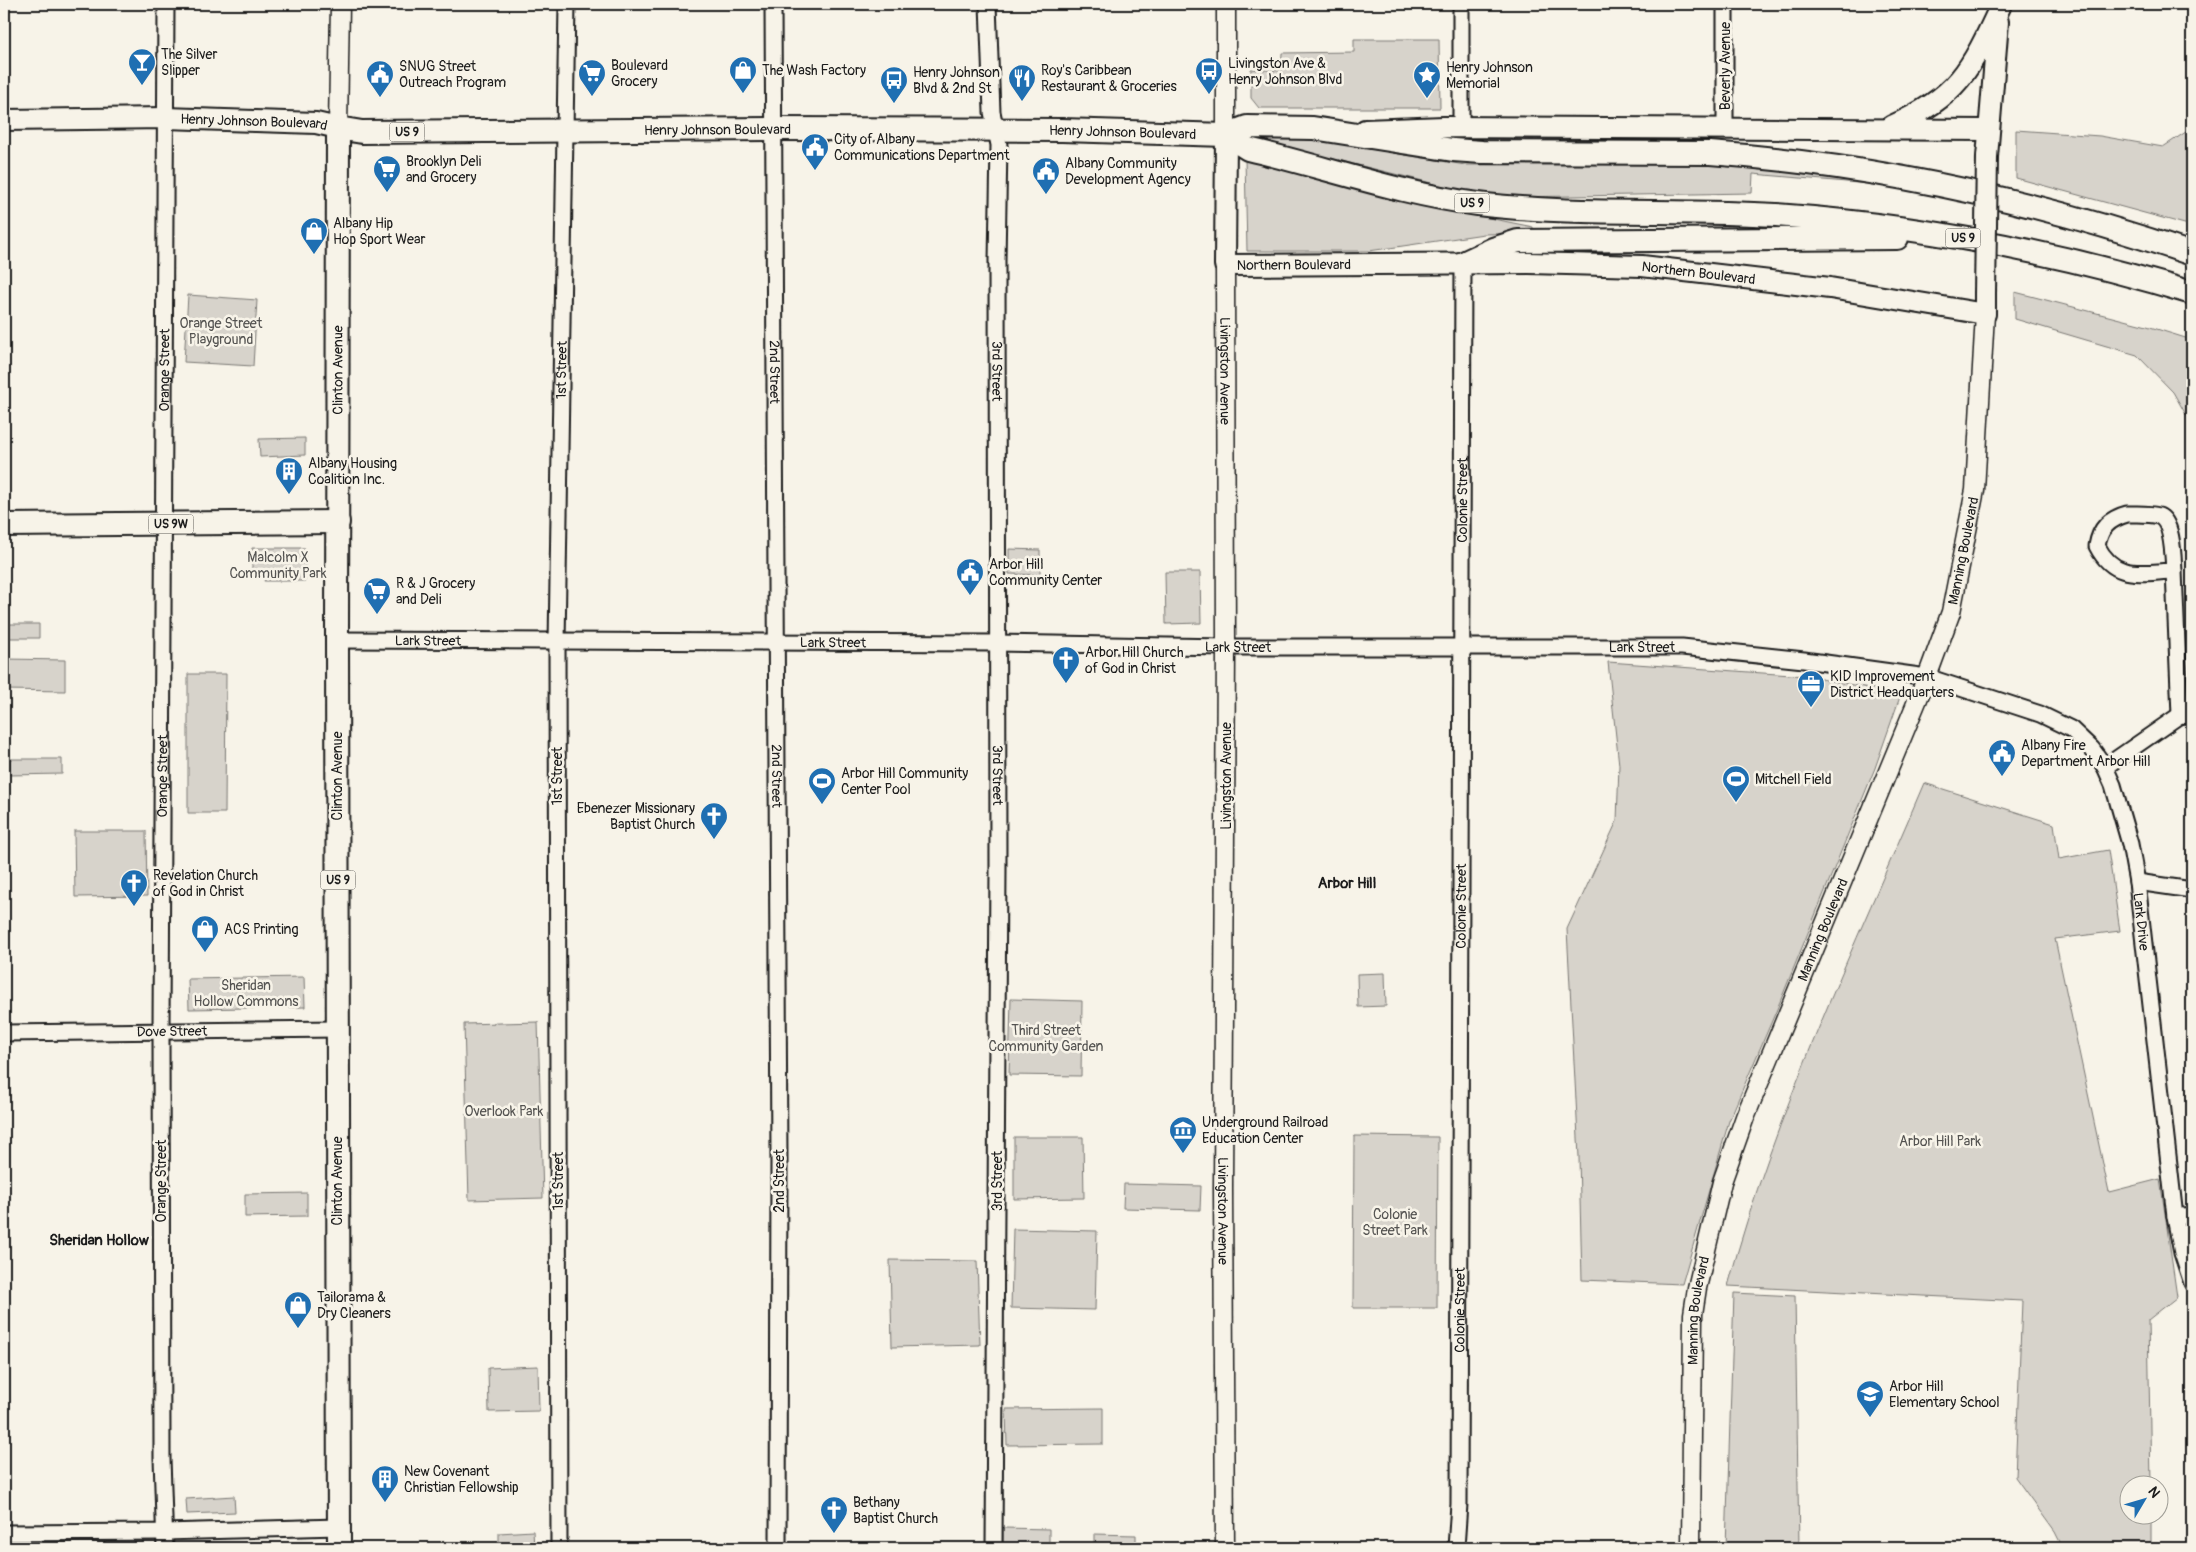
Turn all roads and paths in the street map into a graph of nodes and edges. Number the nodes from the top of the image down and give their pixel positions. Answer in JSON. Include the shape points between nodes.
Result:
{"nodes":[{"id":1,"x":166,"y":4,"type":"edge"},
{"id":2,"x":340,"y":4,"type":"edge"},
{"id":3,"x":567,"y":4,"type":"edge"},
{"id":4,"x":772,"y":4,"type":"edge"},
{"id":5,"x":988,"y":4,"type":"edge"},
{"id":6,"x":1226,"y":4,"type":"edge"},
{"id":7,"x":1461,"y":4,"type":"edge"},
{"id":8,"x":1725,"y":4,"type":"edge"},
{"id":9,"x":2000,"y":6,"type":"edge"},
{"id":10,"x":166,"y":118,"type":"junction"},
{"id":11,"x":4,"y":120,"type":"edge"},
{"id":12,"x":1461,"y":127,"type":"junction"},
{"id":13,"x":338,"y":128,"type":"junction"},
{"id":14,"x":1725,"y":128,"type":"junction"},
{"id":15,"x":1887,"y":128,"type":"junction"},
{"id":16,"x":772,"y":129,"type":"junction"},
{"id":17,"x":565,"y":130,"type":"junction"},
{"id":18,"x":996,"y":130,"type":"junction"},
{"id":19,"x":1988,"y":130,"type":"junction"},
{"id":20,"x":1340,"y":131,"type":"junction"},
{"id":21,"x":1226,"y":135,"type":"junction"},
{"id":22,"x":1953,"y":236,"type":"junction"},
{"id":23,"x":2192,"y":254,"type":"edge"},
{"id":24,"x":1463,"y":263,"type":"junction"},
{"id":25,"x":1225,"y":265,"type":"junction"},
{"id":26,"x":2192,"y":292,"type":"edge"},
{"id":27,"x":1985,"y":314,"type":"junction"},
{"id":28,"x":338,"y":522,"type":"junction"},
{"id":29,"x":163,"y":524,"type":"junction"},
{"id":30,"x":4,"y":525,"type":"edge"},
{"id":31,"x":2174,"y":571,"type":"junction"},
{"id":32,"x":336,"y":640,"type":"junction"},
{"id":33,"x":776,"y":642,"type":"junction"},
{"id":34,"x":557,"y":643,"type":"junction"},
{"id":35,"x":997,"y":643,"type":"junction"},
{"id":36,"x":1226,"y":647,"type":"junction"},
{"id":37,"x":1461,"y":648,"type":"junction"},
{"id":38,"x":1927,"y":677,"type":"junction"},
{"id":39,"x":2186,"y":715,"type":"edge"},
{"id":40,"x":2105,"y":766,"type":"junction"},
{"id":41,"x":2137,"y":882,"type":"junction"},
{"id":42,"x":2192,"y":890,"type":"edge"},
{"id":43,"x":339,"y":1029,"type":"junction"},
{"id":44,"x":161,"y":1030,"type":"junction"},
{"id":45,"x":4,"y":1032,"type":"edge"},
{"id":46,"x":2192,"y":1215,"type":"edge"},
{"id":47,"x":2175,"y":1218,"type":"junction"},
{"id":48,"x":2192,"y":1283,"type":"edge"},
{"id":49,"x":165,"y":1532,"type":"junction"},
{"id":50,"x":4,"y":1533,"type":"edge"},
{"id":51,"x":338,"y":1537,"type":"edge"},
{"id":52,"x":165,"y":1548,"type":"edge"},
{"id":53,"x":558,"y":1548,"type":"edge"},
{"id":54,"x":778,"y":1548,"type":"edge"},
{"id":55,"x":994,"y":1548,"type":"edge"},
{"id":56,"x":1225,"y":1548,"type":"edge"},
{"id":57,"x":1456,"y":1548,"type":"edge"},
{"id":58,"x":1691,"y":1548,"type":"edge"}],
"edges":[{"from":1,"to":10,"type":"street","name":"Orange Street"},
{"from":2,"to":13,"type":"street","name":"Clinton Avenue"},
{"from":3,"to":17,"type":"street","name":"1st Street"},
{"from":4,"to":16,"type":"street","name":"2nd Street"},
{"from":5,"to":18,"type":"street","name":"3rd Street","via":[[992,112]]},
{"from":6,"to":21,"type":"street","name":"Livingston Avenue"},
{"from":7,"to":12,"type":"street"},
{"from":8,"to":14,"type":"street","name":"Beverly Avenue"},
{"from":9,"to":15,"type":"main road","via":[[1968,68],[1948,94],[1926,110]]},
{"from":9,"to":19,"type":"main road"},
{"from":10,"to":11,"type":"main road","name":"Henry Johnson Boulevard"},
{"from":10,"to":13,"type":"main road","name":"Henry Johnson Boulevard","via":[[316,123]]},
{"from":10,"to":29,"type":"street","name":"Orange Street"},
{"from":12,"to":14,"type":"main road"},
{"from":12,"to":20,"type":"main road","name":"Henry Johnson Boulevard"},
{"from":13,"to":17,"type":"main road","name":"Henry Johnson Boulevard","number":"US 9","via":[[362,132]]},
{"from":13,"to":28,"type":"main road","name":"Clinton Avenue","number":"US 9"},
{"from":14,"to":15,"type":"main road"},
{"from":15,"to":19,"type":"main road"},
{"from":16,"to":17,"type":"main road","name":"Henry Johnson Boulevard","number":"US 9"},
{"from":16,"to":18,"type":"main road","name":"Henry Johnson Boulevard","number":"US 9"},
{"from":16,"to":33,"type":"street","name":"2nd Street"},
{"from":17,"to":34,"type":"street","name":"1st Street"},
{"from":18,"to":21,"type":"main road","name":"Henry Johnson Boulevard","number":"US 9"},
{"from":18,"to":35,"type":"street","name":"3rd Street","via":[[999,145]]},
{"from":19,"to":27,"type":"main road","bridge":true},
{"from":20,"to":21,"type":"main road","name":"Henry Johnson Boulevard","number":"US 9","via":[[1247,127]]},
{"from":20,"to":23,"type":"main road","number":"US 9","via":[[1453,150],[1710,153],[1846,166],[2043,207]]},
{"from":21,"to":22,"type":"main road","number":"US 9","via":[[1248,149],[1393,188],[1458,201],[1532,210],[1774,215]]},
{"from":21,"to":25,"type":"main road","name":"Livingston Avenue"},
{"from":22,"to":24,"type":"main road","via":[[1864,240],[1518,242]]},
{"from":22,"to":26,"type":"main road","number":"US 9","via":[[2075,260]]},
{"from":24,"to":25,"type":"main road","name":"Northern Boulevard"},
{"from":24,"to":27,"type":"main road","name":"Northern Boulevard","via":[[1590,264],[1702,271]]},
{"from":24,"to":37,"type":"street","name":"Colonie Street"},
{"from":25,"to":36,"type":"street","name":"Livingston Avenue"},
{"from":27,"to":38,"type":"street","name":"Manning Boulevard","via":[[1975,490],[1951,612]]},
{"from":28,"to":29,"type":"main road","number":"US 9W"},
{"from":28,"to":32,"type":"main road","name":"Clinton Avenue","number":"US 9"},
{"from":29,"to":30,"type":"main road","number":"US 9W"},
{"from":29,"to":44,"type":"street","name":"Orange Street"},
{"from":31,"to":31,"type":"street","via":[[2170,531],[2160,516],[2127,514],[2103,527],[2097,546],[2111,566],[2126,573]]},
{"from":31,"to":39,"type":"street"},
{"from":32,"to":34,"type":"street","name":"Lark Street"},
{"from":32,"to":43,"type":"main road","name":"Clinton Avenue","number":"US 9"},
{"from":33,"to":34,"type":"street","name":"Lark Street"},
{"from":33,"to":35,"type":"street","name":"Lark Street"},
{"from":33,"to":54,"type":"street","name":"2nd Street"},
{"from":34,"to":53,"type":"street","name":"1st Street"},
{"from":35,"to":36,"type":"street","name":"Lark Street"},
{"from":35,"to":55,"type":"street","name":"3rd Street"},
{"from":36,"to":37,"type":"street","name":"Lark Street"},
{"from":36,"to":56,"type":"street","name":"Livingston Avenue"},
{"from":37,"to":38,"type":"street","name":"Lark Street","via":[[1682,647]]},
{"from":37,"to":57,"type":"street","name":"Colonie Street","via":[[1459,1484]]},
{"from":38,"to":40,"type":"street","name":"Lark Drive","via":[[2040,714],[2070,729]]},
{"from":38,"to":58,"type":"street","name":"Manning Boulevard","via":[[1745,1117],[1720,1189],[1693,1314]]},
{"from":39,"to":40,"type":"street"},
{"from":40,"to":41,"type":"street","name":"Lark Drive","via":[[2118,797]]},
{"from":41,"to":42,"type":"street"},
{"from":41,"to":47,"type":"street","name":"Lark Drive"},
{"from":43,"to":44,"type":"street","name":"Dove Street"},
{"from":43,"to":51,"type":"main road","name":"Clinton Avenue","number":"US 9"},
{"from":44,"to":45,"type":"street","name":"Dove Street"},
{"from":44,"to":49,"type":"street","name":"Orange Street"},
{"from":46,"to":47,"type":"street"},
{"from":47,"to":48,"type":"street","name":"Lark Drive"},
{"from":49,"to":50,"type":"street"},
{"from":49,"to":51,"type":"street"},
{"from":49,"to":52,"type":"street","name":"Orange Street"}]}
